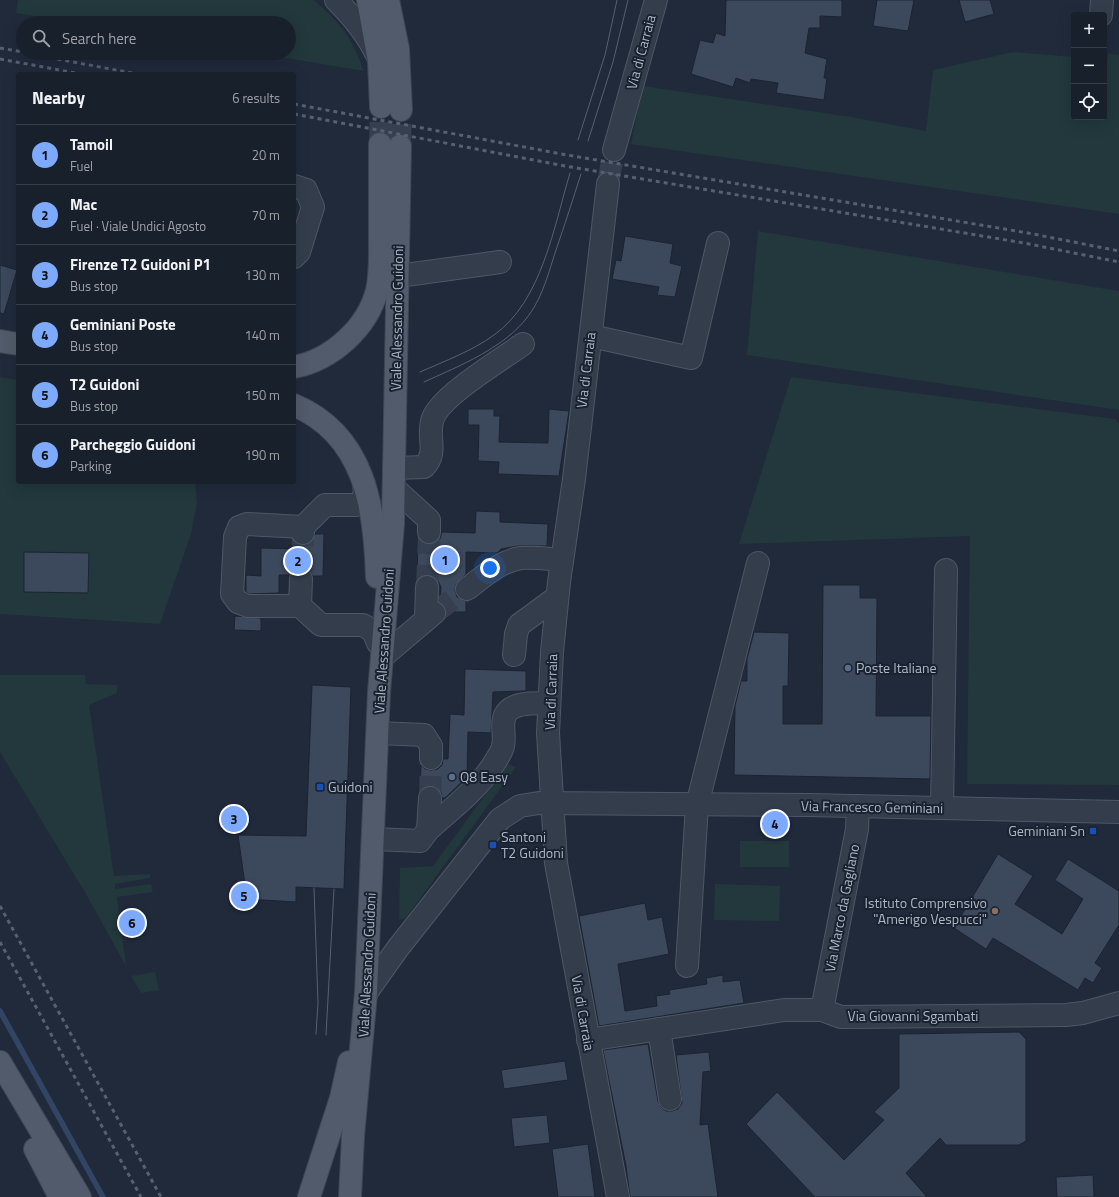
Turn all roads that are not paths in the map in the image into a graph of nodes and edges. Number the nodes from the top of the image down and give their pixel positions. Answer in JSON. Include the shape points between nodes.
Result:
{"nodes":[{"id":1,"x":336,"y":0,"type":"edge"},
{"id":2,"x":368,"y":0,"type":"edge"},
{"id":3,"x":388,"y":0,"type":"edge"},
{"id":4,"x":397,"y":0,"type":"edge"},
{"id":5,"x":1102,"y":0,"type":"edge"},
{"id":6,"x":652,"y":4,"type":"edge"},
{"id":7,"x":1102,"y":12,"type":"edge"},
{"id":8,"x":394,"y":30,"type":"junction"},
{"id":9,"x":379,"y":61,"type":"junction"},
{"id":10,"x":390,"y":145,"type":"tunnel mouth"},
{"id":11,"x":614,"y":150,"type":"tunnel mouth"},
{"id":12,"x":608,"y":184,"type":"tunnel mouth"},
{"id":13,"x":296,"y":187,"type":"edge"},
{"id":14,"x":718,"y":243,"type":"dead end"},
{"id":15,"x":296,"y":255,"type":"edge"},
{"id":16,"x":500,"y":262,"type":"dead end"},
{"id":17,"x":389,"y":274,"type":"junction"},
{"id":18,"x":591,"y":336,"type":"junction"},
{"id":19,"x":0,"y":341,"type":"edge"},
{"id":20,"x":16,"y":344,"type":"edge"},
{"id":21,"x":523,"y":344,"type":"dead end"},
{"id":22,"x":296,"y":366,"type":"edge"},
{"id":23,"x":296,"y":406,"type":"edge"},
{"id":24,"x":394,"y":478,"type":"junction"},
{"id":25,"x":364,"y":484,"type":"junction"},
{"id":26,"x":429,"y":532,"type":"tunnel mouth"},
{"id":27,"x":562,"y":560,"type":"junction"},
{"id":28,"x":758,"y":563,"type":"dead end"},
{"id":29,"x":946,"y":570,"type":"dead end"},
{"id":30,"x":301,"y":579,"type":"tunnel mouth"},
{"id":31,"x":427,"y":586,"type":"tunnel mouth"},
{"id":32,"x":467,"y":589,"type":"tunnel mouth"},
{"id":33,"x":557,"y":597,"type":"junction"},
{"id":34,"x":300,"y":606,"type":"junction"},
{"id":35,"x":380,"y":650,"type":"junction"},
{"id":36,"x":514,"y":655,"type":"dead end"},
{"id":37,"x":549,"y":703,"type":"junction"},
{"id":38,"x":378,"y":733,"type":"junction"},
{"id":39,"x":431,"y":758,"type":"tunnel mouth"},
{"id":40,"x":430,"y":798,"type":"tunnel mouth"},
{"id":41,"x":552,"y":803,"type":"junction"},
{"id":42,"x":697,"y":804,"type":"junction"},
{"id":43,"x":858,"y":806,"type":"junction"},
{"id":44,"x":942,"y":808,"type":"junction"},
{"id":45,"x":1119,"y":812,"type":"edge"},
{"id":46,"x":428,"y":830,"type":"junction"},
{"id":47,"x":374,"y":840,"type":"junction"},
{"id":48,"x":687,"y":966,"type":"dead end"},
{"id":49,"x":366,"y":993,"type":"junction"},
{"id":50,"x":1119,"y":1003,"type":"edge"},
{"id":51,"x":822,"y":1010,"type":"junction"},
{"id":52,"x":659,"y":1029,"type":"junction"},
{"id":53,"x":588,"y":1040,"type":"junction"},
{"id":54,"x":0,"y":1062,"type":"edge"},
{"id":55,"x":0,"y":1080,"type":"edge"},
{"id":56,"x":670,"y":1099,"type":"dead end"},
{"id":57,"x":60,"y":1197,"type":"edge"},
{"id":58,"x":80,"y":1197,"type":"edge"},
{"id":59,"x":309,"y":1197,"type":"edge"},
{"id":60,"x":350,"y":1197,"type":"edge"},
{"id":61,"x":618,"y":1197,"type":"edge"}],
"edges":[{"from":1,"to":9,"type":"street","via":[[362,30]]},
{"from":2,"to":9,"type":"main road"},
{"from":3,"to":8,"type":"main road"},
{"from":4,"to":8,"type":"street"},
{"from":5,"to":7,"type":"street"},
{"from":6,"to":11,"type":"street","name":"Via di Carraia"},
{"from":8,"to":9,"type":"main road","via":[[398,49],[391,109]]},
{"from":10,"to":17,"type":"main road","name":"Viale Alessandro Guidoni"},
{"from":12,"to":18,"type":"street","name":"Via di Carraia"},
{"from":13,"to":15,"type":"street","via":[[306,190],[312,207]]},
{"from":14,"to":18,"type":"street","via":[[691,358]]},
{"from":16,"to":17,"type":"street"},
{"from":17,"to":22,"type":"main road","via":[[361,322],[350,335],[326,356]]},
{"from":17,"to":24,"type":"main road","name":"Viale Alessandro Guidoni"},
{"from":18,"to":27,"type":"street","name":"Via di Carraia"},
{"from":19,"to":20,"type":"main road"},
{"from":21,"to":24,"type":"street","via":[[443,402],[433,417],[431,426],[430,461],[424,467]]},
{"from":23,"to":25,"type":"main road","via":[[318,417],[334,431],[345,445]]},
{"from":24,"to":26,"type":"street","via":[[429,520]]},
{"from":24,"to":35,"type":"main road","name":"Viale Alessandro Guidoni","via":[[391,560]]},
{"from":25,"to":34,"type":"street","via":[[365,494],[361,503],[325,505],[303,530],[247,524],[239,527],[235,537],[232,594],[238,602],[248,606]]},
{"from":25,"to":35,"type":"main road","via":[[371,503],[376,544]]},
{"from":27,"to":32,"type":"street","via":[[521,558],[509,561]]},
{"from":27,"to":33,"type":"street","name":"Via di Carraia"},
{"from":28,"to":42,"type":"street"},
{"from":29,"to":44,"type":"street"},
{"from":30,"to":34,"type":"street"},
{"from":31,"to":35,"type":"street","via":[[430,616]]},
{"from":33,"to":36,"type":"street","via":[[520,625],[516,634]]},
{"from":33,"to":37,"type":"street","name":"Via di Carraia"},
{"from":34,"to":35,"type":"street","via":[[321,625],[368,627],[373,631]]},
{"from":35,"to":38,"type":"main road","name":"Viale Alessandro Guidoni"},
{"from":37,"to":41,"type":"street","name":"Via di Carraia"},
{"from":37,"to":46,"type":"street","via":[[523,704],[508,711],[504,717],[503,746],[493,766]]},
{"from":38,"to":39,"type":"street","via":[[424,735],[431,746]]},
{"from":38,"to":47,"type":"main road","name":"Viale Alessandro Guidoni"},
{"from":40,"to":46,"type":"street"},
{"from":41,"to":42,"type":"street","name":"Via Francesco Geminiani"},
{"from":41,"to":49,"type":"street","name":"Via Francesco Geminiani","via":[[524,805],[500,818]]},
{"from":41,"to":53,"type":"street","name":"Via di Carraia","via":[[556,862]]},
{"from":42,"to":43,"type":"street","name":"Via Francesco Geminiani"},
{"from":42,"to":48,"type":"street"},
{"from":43,"to":44,"type":"street","name":"Via Francesco Geminiani"},
{"from":43,"to":51,"type":"street","name":"Via Marco da Gagliano","via":[[857,829]]},
{"from":44,"to":45,"type":"street","name":"Via Francesco Geminiani"},
{"from":46,"to":47,"type":"street","via":[[420,841]]},
{"from":47,"to":49,"type":"main road","name":"Viale Alessandro Guidoni"},
{"from":49,"to":59,"type":"main road","via":[[340,1098]]},
{"from":49,"to":60,"type":"main road","name":"Viale Alessandro Guidoni"},
{"from":50,"to":51,"type":"street","name":"Via Giovanni Sgambati","via":[[1066,1016],[841,1017]]},
{"from":51,"to":52,"type":"street","name":"Via Giovanni Sgambati","via":[[784,1010]]},
{"from":52,"to":53,"type":"street","name":"Via Giovanni Sgambati"},
{"from":52,"to":56,"type":"street"},
{"from":53,"to":61,"type":"street","name":"Via di Carraia"},
{"from":54,"to":58,"type":"main road"},
{"from":55,"to":57,"type":"main road"}]}
